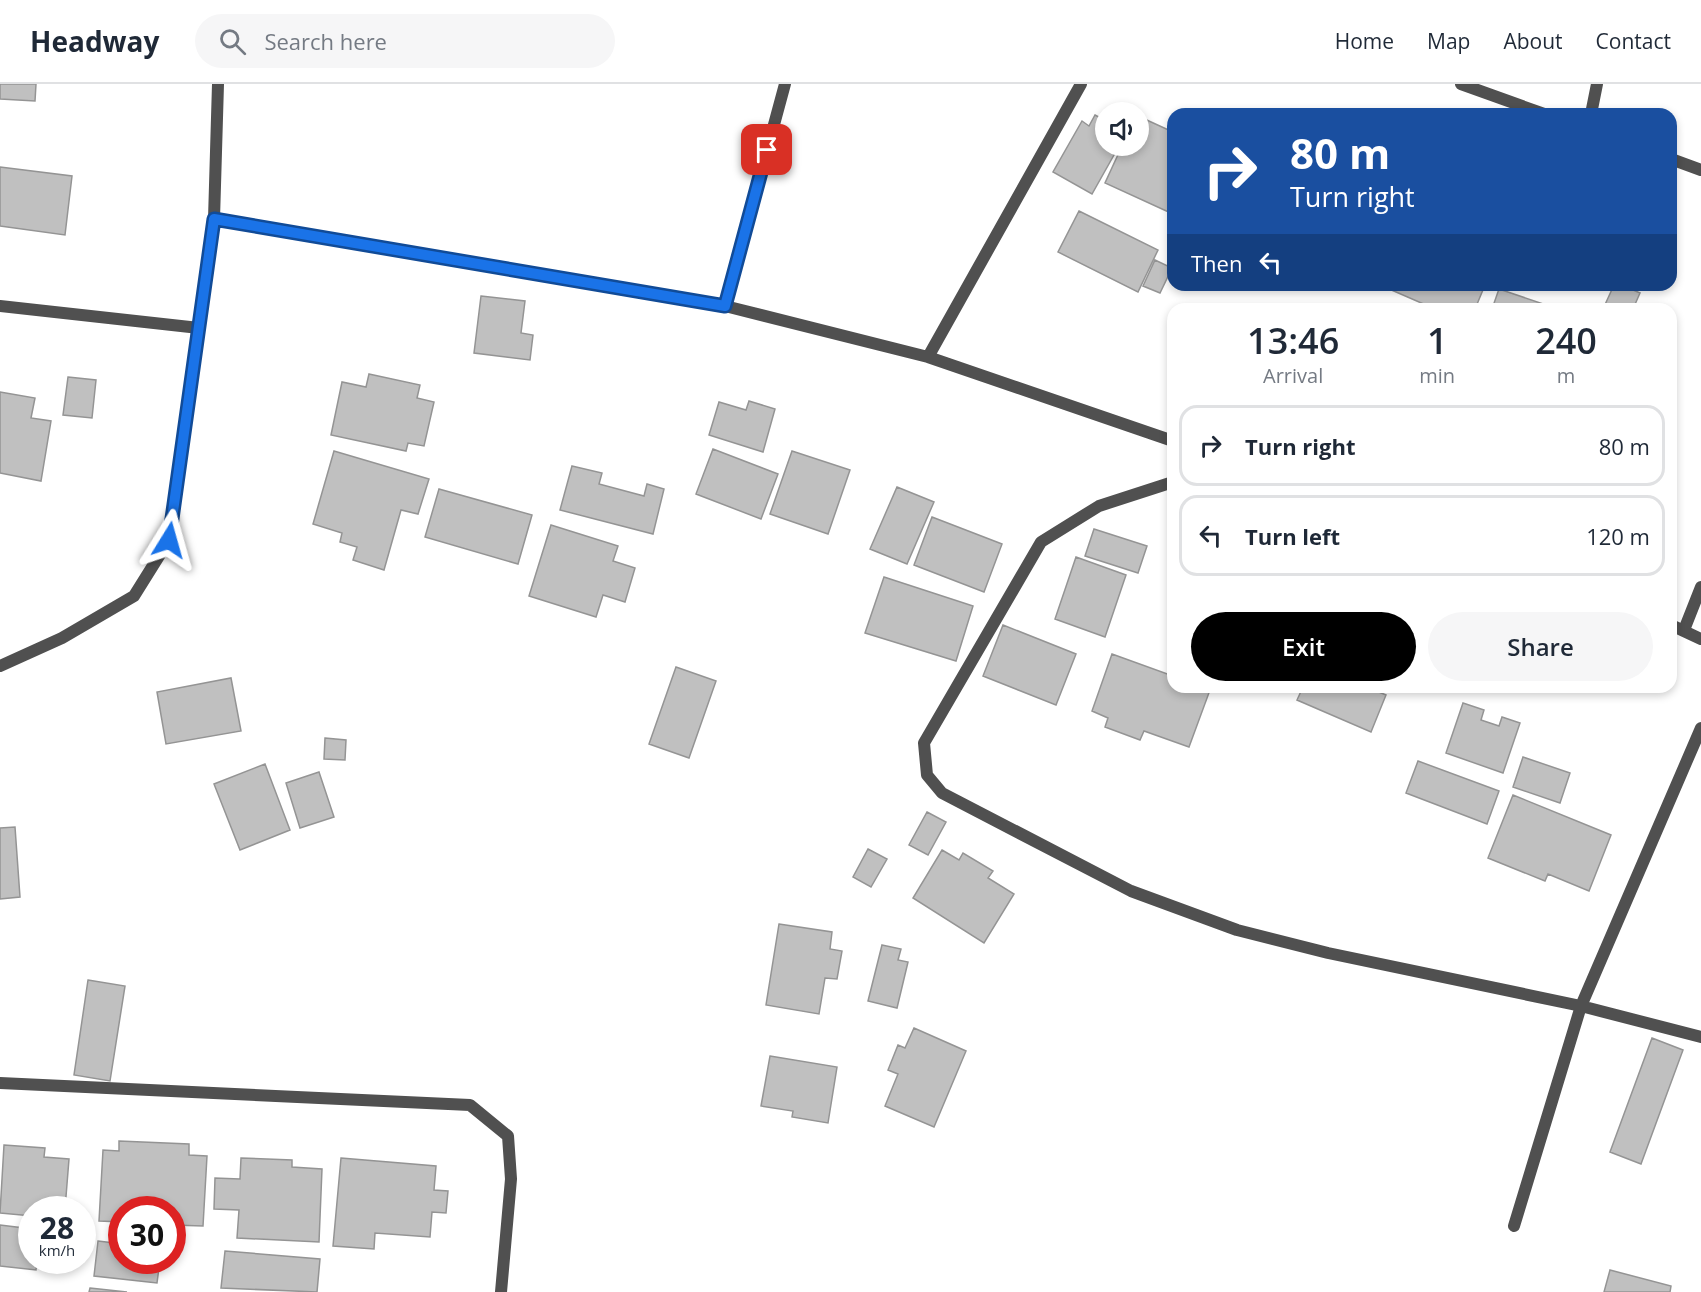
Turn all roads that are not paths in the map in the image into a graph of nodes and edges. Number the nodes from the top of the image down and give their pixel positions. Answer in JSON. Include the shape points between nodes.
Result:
{"nodes":[{"id":1,"x":218,"y":84,"type":"edge"},
{"id":2,"x":785,"y":84,"type":"edge"},
{"id":3,"x":1081,"y":84,"type":"edge"},
{"id":4,"x":1461,"y":84,"type":"edge"},
{"id":5,"x":1596,"y":84,"type":"edge"},
{"id":6,"x":1527,"y":108,"type":"edge"},
{"id":7,"x":1592,"y":108,"type":"edge"},
{"id":8,"x":1677,"y":161,"type":"edge"},
{"id":9,"x":1701,"y":170,"type":"edge"},
{"id":10,"x":214,"y":219,"type":"junction"},
{"id":11,"x":0,"y":306,"type":"edge"},
{"id":12,"x":725,"y":306,"type":"junction"},
{"id":13,"x":199,"y":328,"type":"junction"},
{"id":14,"x":928,"y":357,"type":"junction"},
{"id":15,"x":1167,"y":439,"type":"edge"},
{"id":16,"x":1167,"y":484,"type":"edge"},
{"id":17,"x":1701,"y":587,"type":"edge"},
{"id":18,"x":1677,"y":628,"type":"edge"},
{"id":19,"x":1684,"y":630,"type":"junction"},
{"id":20,"x":1701,"y":639,"type":"edge"},
{"id":21,"x":0,"y":666,"type":"edge"},
{"id":22,"x":1701,"y":728,"type":"edge"},
{"id":23,"x":1581,"y":1006,"type":"junction"},
{"id":24,"x":1701,"y":1037,"type":"edge"},
{"id":25,"x":0,"y":1083,"type":"edge"},
{"id":26,"x":1514,"y":1226,"type":"dead end"},
{"id":27,"x":501,"y":1292,"type":"edge"}],
"edges":[{"from":1,"to":10,"type":"street"},
{"from":2,"to":12,"type":"street"},
{"from":3,"to":14,"type":"street"},
{"from":4,"to":6,"type":"street"},
{"from":5,"to":7,"type":"street"},
{"from":8,"to":9,"type":"street"},
{"from":10,"to":12,"type":"street"},
{"from":10,"to":13,"type":"street"},
{"from":11,"to":13,"type":"street"},
{"from":12,"to":14,"type":"street"},
{"from":13,"to":21,"type":"street","via":[[169,540],[134,596],[62,638]]},
{"from":14,"to":15,"type":"street"},
{"from":16,"to":23,"type":"street","via":[[1099,506],[1041,542],[924,742],[927,775],[942,793],[1131,891],[1227,926],[1329,953]]},
{"from":17,"to":19,"type":"street"},
{"from":18,"to":19,"type":"street"},
{"from":19,"to":20,"type":"street"},
{"from":22,"to":23,"type":"street"},
{"from":23,"to":24,"type":"street"},
{"from":23,"to":26,"type":"street"},
{"from":25,"to":27,"type":"street","via":[[470,1105],[508,1136],[511,1179]]}]}
